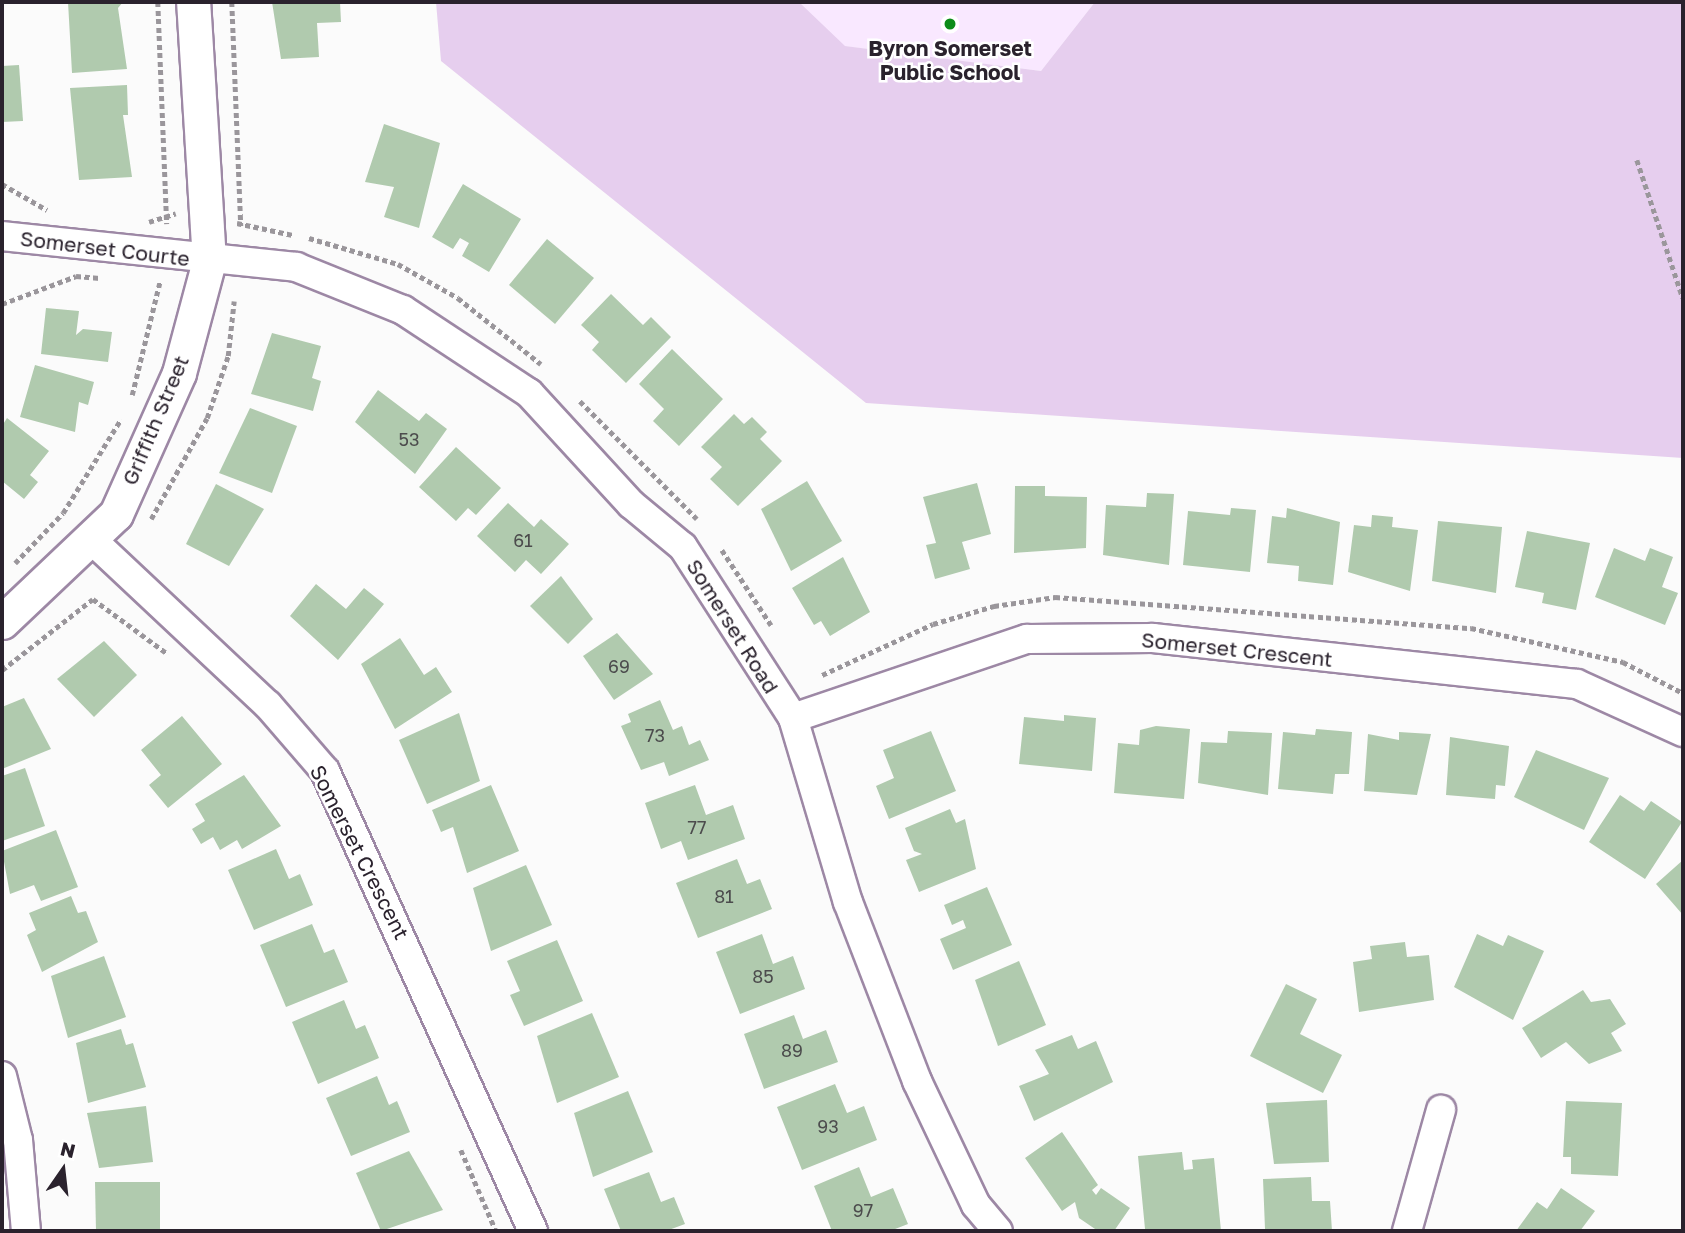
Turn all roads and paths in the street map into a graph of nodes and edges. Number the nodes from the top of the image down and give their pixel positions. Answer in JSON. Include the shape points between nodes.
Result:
{"nodes":[{"id":1,"x":158,"y":2,"type":"edge"},
{"id":2,"x":193,"y":2,"type":"edge"},
{"id":3,"x":232,"y":2,"type":"edge"},
{"id":4,"x":1637,"y":160,"type":"dead end"},
{"id":5,"x":169,"y":212,"type":"junction"},
{"id":6,"x":207,"y":218,"type":"junction"},
{"id":7,"x":242,"y":224,"type":"junction"},
{"id":8,"x":2,"y":236,"type":"edge"},
{"id":9,"x":162,"y":254,"type":"junction"},
{"id":10,"x":209,"y":261,"type":"junction"},
{"id":11,"x":112,"y":279,"type":"dead end"},
{"id":12,"x":148,"y":282,"type":"dead end"},
{"id":13,"x":160,"y":284,"type":"junction"},
{"id":14,"x":1683,"y":298,"type":"edge"},
{"id":15,"x":2,"y":304,"type":"edge"},
{"id":16,"x":550,"y":373,"type":"dead end"},
{"id":17,"x":569,"y":391,"type":"dead end"},
{"id":18,"x":130,"y":405,"type":"dead end"},
{"id":19,"x":123,"y":416,"type":"dead end"},
{"id":20,"x":700,"y":522,"type":"dead end"},
{"id":21,"x":91,"y":539,"type":"junction"},
{"id":22,"x":716,"y":542,"type":"dead end"},
{"id":23,"x":11,"y":566,"type":"dead end"},
{"id":24,"x":2,"y":622,"type":"edge"},
{"id":25,"x":778,"y":639,"type":"dead end"},
{"id":26,"x":171,"y":656,"type":"dead end"},
{"id":27,"x":2,"y":670,"type":"edge"},
{"id":28,"x":814,"y":679,"type":"dead end"},
{"id":29,"x":1683,"y":693,"type":"edge"},
{"id":30,"x":793,"y":718,"type":"junction"},
{"id":31,"x":1683,"y":732,"type":"edge"},
{"id":32,"x":2,"y":1076,"type":"edge"},
{"id":33,"x":1441,"y":1110,"type":"dead end"},
{"id":34,"x":458,"y":1143,"type":"dead end"},
{"id":35,"x":26,"y":1231,"type":"edge"},
{"id":36,"x":496,"y":1231,"type":"edge"},
{"id":37,"x":533,"y":1231,"type":"edge"},
{"id":38,"x":998,"y":1231,"type":"edge"},
{"id":39,"x":1407,"y":1231,"type":"edge"}],
"edges":[{"from":1,"to":5,"type":"path"},
{"from":2,"to":6,"type":"street","name":"Griffith Street"},
{"from":3,"to":7,"type":"path"},
{"from":4,"to":14,"type":"path"},
{"from":5,"to":6,"type":"path"},
{"from":5,"to":9,"type":"path"},
{"from":6,"to":7,"type":"path"},
{"from":6,"to":10,"type":"street","name":"Griffith Street"},
{"from":7,"to":16,"type":"path","via":[[398,264],[458,298]]},
{"from":8,"to":9,"type":"street","name":"Somerset Courte"},
{"from":9,"to":10,"type":"street","name":"Somerset Courte"},
{"from":9,"to":13,"type":"path"},
{"from":10,"to":21,"type":"street","name":"Griffith Street","via":[[179,373],[116,514]]},
{"from":10,"to":30,"type":"street","name":"Somerset Road","via":[[296,267],[403,310],[528,393],[631,504],[683,547]]},
{"from":11,"to":15,"type":"path","via":[[76,276]]},
{"from":12,"to":13,"type":"path"},
{"from":13,"to":18,"type":"path"},
{"from":17,"to":20,"type":"path"},
{"from":19,"to":23,"type":"path","via":[[63,513]]},
{"from":21,"to":24,"type":"street","name":"Griffith Street"},
{"from":21,"to":37,"type":"street","name":"Somerset Crescent","via":[[268,705],[324,771]]},
{"from":22,"to":25,"type":"path","via":[[748,582]]},
{"from":26,"to":27,"type":"path","via":[[93,599]]},
{"from":28,"to":29,"type":"path","via":[[933,624],[994,606],[1055,597],[1471,628],[1623,662]]},
{"from":30,"to":31,"type":"street","name":"Somerset Crescent","via":[[1027,639],[1153,638],[1577,684]]},
{"from":30,"to":38,"type":"street","name":"Somerset Road","via":[[848,902],[917,1081],[976,1205]]},
{"from":32,"to":35,"type":"street","via":[[18,1140]]},
{"from":33,"to":39,"type":"street"},
{"from":34,"to":36,"type":"path"}]}
